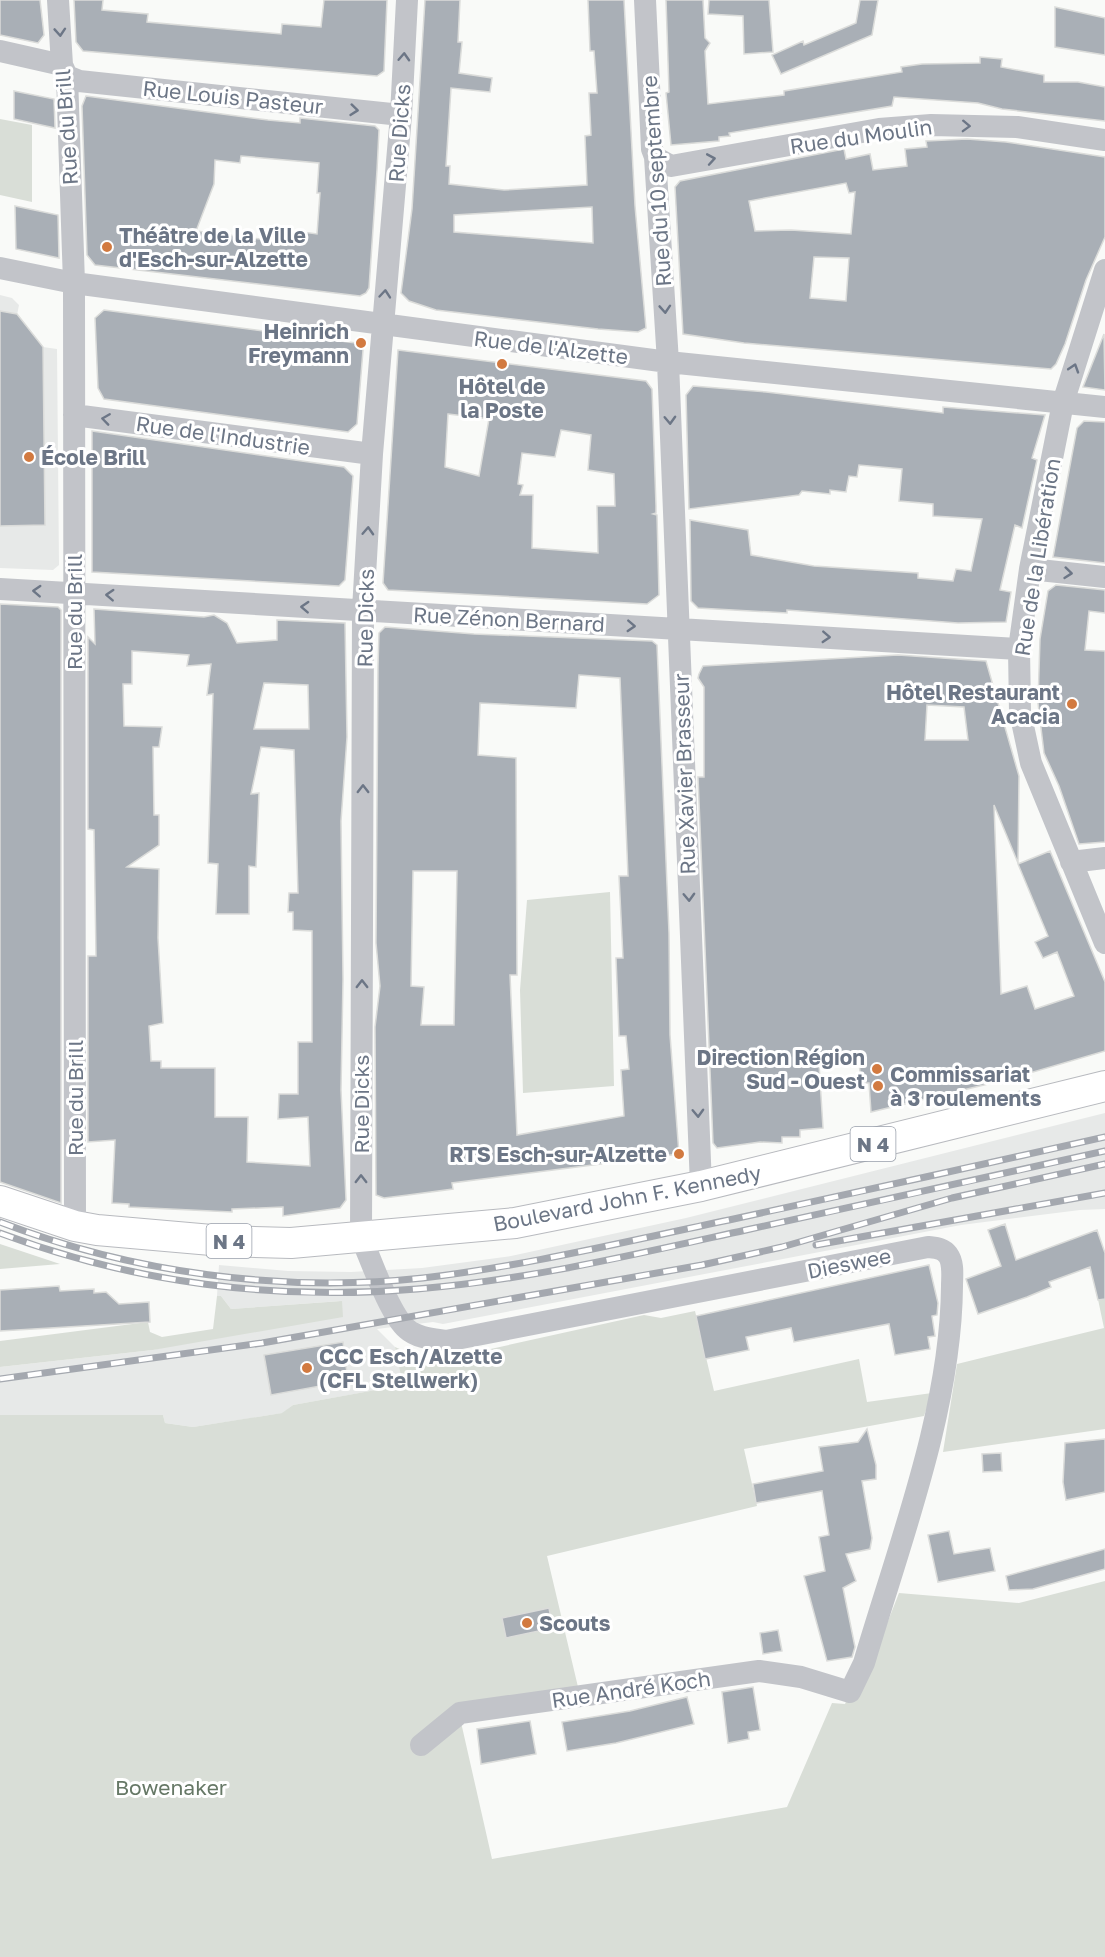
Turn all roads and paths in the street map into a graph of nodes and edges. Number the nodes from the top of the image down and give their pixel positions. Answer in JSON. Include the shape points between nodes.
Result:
{"nodes":[{"id":1,"x":58,"y":0,"type":"edge"},
{"id":2,"x":407,"y":0,"type":"edge"},
{"id":3,"x":645,"y":0,"type":"edge"},
{"id":4,"x":0,"y":51,"type":"edge"},
{"id":5,"x":65,"y":70,"type":"junction"},
{"id":6,"x":401,"y":115,"type":"junction"},
{"id":7,"x":1105,"y":140,"type":"edge"},
{"id":8,"x":655,"y":157,"type":"junction"},
{"id":9,"x":0,"y":268,"type":"edge"},
{"id":10,"x":1105,"y":270,"type":"edge"},
{"id":11,"x":74,"y":283,"type":"junction"},
{"id":12,"x":383,"y":325,"type":"junction"},
{"id":13,"x":668,"y":362,"type":"junction"},
{"id":14,"x":1063,"y":403,"type":"junction"},
{"id":15,"x":1105,"y":407,"type":"edge"},
{"id":16,"x":74,"y":415,"type":"junction"},
{"id":17,"x":372,"y":454,"type":"junction"},
{"id":18,"x":1030,"y":569,"type":"junction"},
{"id":19,"x":1105,"y":577,"type":"edge"},
{"id":20,"x":0,"y":589,"type":"edge"},
{"id":21,"x":74,"y":593,"type":"junction"},
{"id":22,"x":363,"y":610,"type":"junction"},
{"id":23,"x":678,"y":629,"type":"junction"},
{"id":24,"x":1019,"y":648,"type":"junction"},
{"id":25,"x":1105,"y":858,"type":"edge"},
{"id":26,"x":1071,"y":862,"type":"junction"},
{"id":27,"x":1105,"y":943,"type":"edge"},
{"id":28,"x":1105,"y":1086,"type":"edge"},
{"id":29,"x":701,"y":1186,"type":"junction"},
{"id":30,"x":0,"y":1201,"type":"edge"},
{"id":31,"x":75,"y":1226,"type":"junction"},
{"id":32,"x":361,"y":1237,"type":"junction"},
{"id":33,"x":850,"y":1692,"type":"joint"},
{"id":34,"x":421,"y":1745,"type":"dead end"}],
"edges":[{"from":1,"to":5,"type":"street","name":"Rue du Brill","one_way":true},
{"from":6,"to":2,"type":"street","name":"Rue Dicks","one_way":true},
{"from":3,"to":8,"type":"street","name":"Rue du 10 septembre"},
{"from":4,"to":5,"type":"street","name":"Rue Louis Pasteur"},
{"from":5,"to":6,"type":"street","name":"Rue Louis Pasteur","one_way":true,"via":[[79,81]]},
{"from":5,"to":11,"type":"street","name":"Rue du Brill"},
{"from":12,"to":6,"type":"street","name":"Rue Dicks","one_way":true},
{"from":8,"to":7,"type":"street","name":"Rue du Moulin","one_way":true,"via":[[671,166],[879,129],[931,125],[1017,127]]},
{"from":8,"to":13,"type":"street","name":"Rue du 10 septembre","one_way":true},
{"from":9,"to":11,"type":"street","name":"Rue de l'Alzette"},
{"from":14,"to":10,"type":"street","name":"Rue de la Libération","one_way":true},
{"from":11,"to":12,"type":"street","name":"Rue de l'Alzette"},
{"from":11,"to":16,"type":"street","name":"Rue du Brill"},
{"from":12,"to":13,"type":"street","name":"Rue de l'Alzette"},
{"from":12,"to":17,"type":"street","name":"Rue Dicks"},
{"from":13,"to":14,"type":"street","name":"Rue de l'Alzette"},
{"from":13,"to":23,"type":"street","name":"Rue Xavier Brasseur","one_way":true},
{"from":14,"to":15,"type":"street","name":"Rue de l'Alzette"},
{"from":14,"to":18,"type":"street","name":"Rue de la Libération"},
{"from":17,"to":16,"type":"street","name":"Rue de l'Industrie","one_way":true},
{"from":16,"to":21,"type":"street","name":"Rue du Brill"},
{"from":22,"to":17,"type":"street","name":"Rue Dicks","one_way":true},
{"from":18,"to":19,"type":"street","one_way":true},
{"from":18,"to":24,"type":"street","name":"Rue de la Libération"},
{"from":21,"to":20,"type":"street","name":"Rue Zénon Bernard","one_way":true},
{"from":22,"to":21,"type":"street","name":"Rue Zénon Bernard","one_way":true},
{"from":21,"to":31,"type":"street","name":"Rue du Brill"},
{"from":22,"to":23,"type":"street","name":"Rue Zénon Bernard","one_way":true},
{"from":32,"to":22,"type":"street","name":"Rue Dicks","one_way":true},
{"from":23,"to":24,"type":"street","name":"Rue Zénon Bernard","one_way":true},
{"from":23,"to":29,"type":"street","name":"Rue Xavier Brasseur","one_way":true},
{"from":24,"to":26,"type":"street","name":"Rue de la Libération","via":[[1020,712],[1031,763]]},
{"from":25,"to":26,"type":"street"},
{"from":26,"to":27,"type":"street","name":"Rue de la Libération"},
{"from":28,"to":29,"type":"main road","name":"Boulevard John F. Kennedy","number":"N 4"},
{"from":29,"to":32,"type":"main road","name":"Boulevard John F. Kennedy","number":"N 4","via":[[515,1223]]},
{"from":30,"to":31,"type":"main road","name":"Boulevard John F. Kennedy","number":"N 4"},
{"from":31,"to":32,"type":"main road","name":"Boulevard John F. Kennedy","number":"N 4","via":[[222,1241],[291,1243]]},
{"from":32,"to":33,"type":"street","name":"Dieswee","via":[[396,1315],[407,1330],[446,1341],[928,1247],[940,1248],[950,1256],[952,1310],[938,1406],[864,1663]]},
{"from":33,"to":34,"type":"street","name":"Rue André Koch","via":[[801,1677],[759,1671],[460,1713]]}]}
